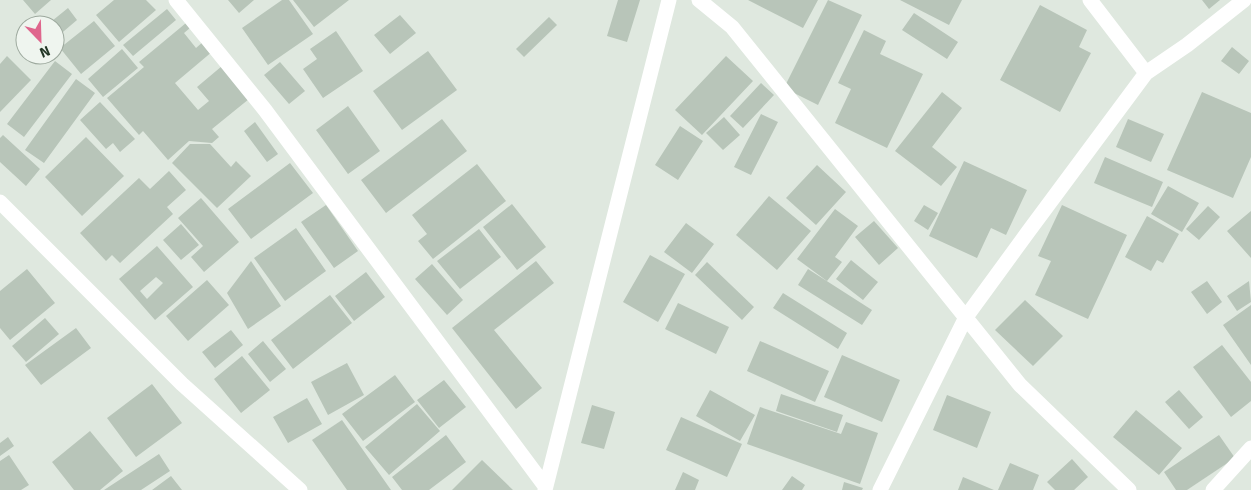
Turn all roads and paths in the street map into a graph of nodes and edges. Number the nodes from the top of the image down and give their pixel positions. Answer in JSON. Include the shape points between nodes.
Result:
{"nodes":[{"id":1,"x":176,"y":0,"type":"edge"},
{"id":2,"x":669,"y":0,"type":"edge"},
{"id":3,"x":699,"y":0,"type":"edge"},
{"id":4,"x":1090,"y":0,"type":"edge"},
{"id":5,"x":1244,"y":0,"type":"edge"},
{"id":6,"x":1146,"y":73,"type":"junction"},
{"id":7,"x":0,"y":202,"type":"edge"},
{"id":8,"x":966,"y":316,"type":"junction"},
{"id":9,"x":1251,"y":448,"type":"edge"},
{"id":10,"x":545,"y":488,"type":"edge"},
{"id":11,"x":300,"y":490,"type":"edge"},
{"id":12,"x":880,"y":490,"type":"edge"},
{"id":13,"x":1129,"y":490,"type":"edge"},
{"id":14,"x":1213,"y":490,"type":"edge"}],
"edges":[{"from":1,"to":10,"type":"street","via":[[265,110]]},
{"from":2,"to":10,"type":"street"},
{"from":3,"to":8,"type":"street","via":[[732,27]]},
{"from":4,"to":6,"type":"street"},
{"from":5,"to":6,"type":"street"},
{"from":6,"to":8,"type":"street"},
{"from":7,"to":11,"type":"street","via":[[182,384]]},
{"from":8,"to":12,"type":"street"},
{"from":8,"to":13,"type":"street","via":[[1020,385]]},
{"from":9,"to":14,"type":"street"}]}
